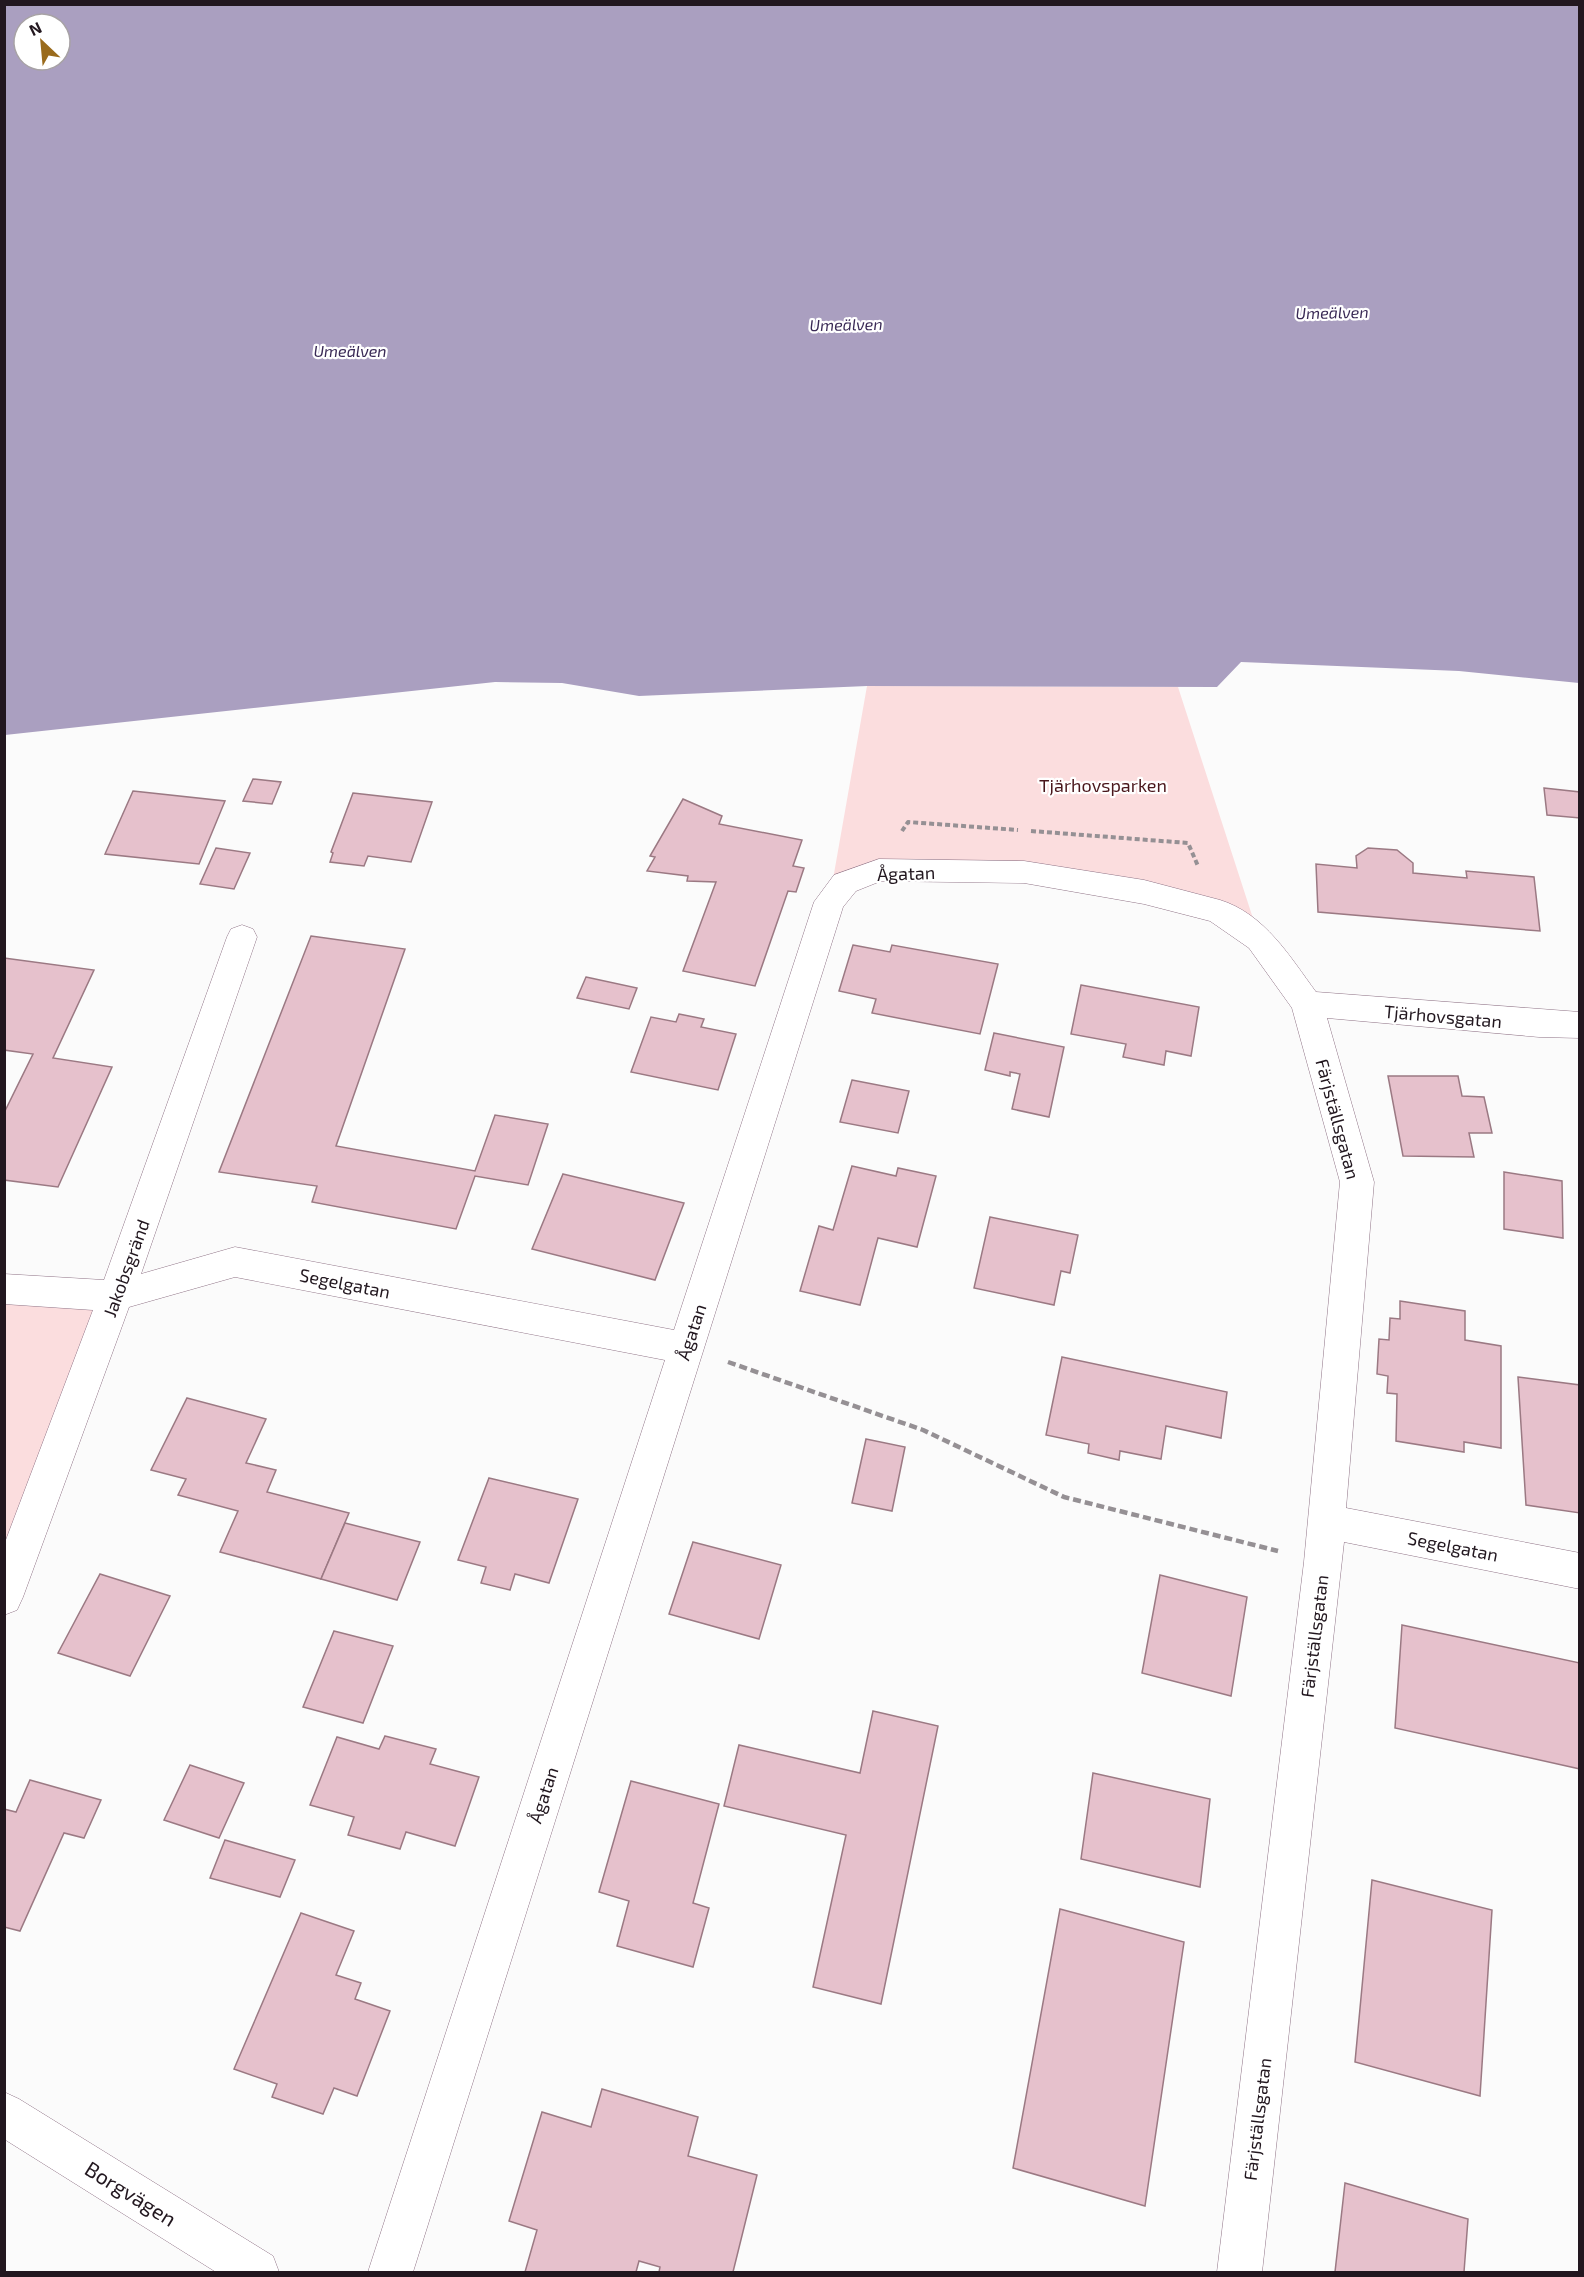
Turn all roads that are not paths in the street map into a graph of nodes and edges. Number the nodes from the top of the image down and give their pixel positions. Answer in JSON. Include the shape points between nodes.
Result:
{"nodes":[{"id":1,"x":242,"y":937,"type":"dead end"},
{"id":2,"x":1307,"y":1004,"type":"junction"},
{"id":3,"x":1580,"y":1025,"type":"edge"},
{"id":4,"x":4,"y":1289,"type":"edge"},
{"id":5,"x":116,"y":1296,"type":"junction"},
{"id":6,"x":686,"y":1348,"type":"junction"},
{"id":7,"x":1326,"y":1521,"type":"junction"},
{"id":8,"x":1580,"y":1571,"type":"edge"},
{"id":9,"x":4,"y":1597,"type":"edge"},
{"id":10,"x":4,"y":2114,"type":"edge"},
{"id":11,"x":256,"y":2272,"type":"edge"},
{"id":12,"x":390,"y":2272,"type":"edge"},
{"id":13,"x":1239,"y":2272,"type":"edge"}],
"edges":[{"from":1,"to":5,"type":"street","name":"Jakobsgränd"},
{"from":2,"to":3,"type":"street","name":"Tjärhovsgatan"},
{"from":2,"to":6,"type":"street","name":"Ågatan","via":[[1260,940],[1220,912],[1144,892],[1024,872],[879,870],[845,883],[829,902]]},
{"from":2,"to":7,"type":"street","name":"Färjställsgatan","via":[[1357,1182]]},
{"from":4,"to":5,"type":"street","name":"Segelgatan"},
{"from":5,"to":6,"type":"street","name":"Segelgatan","via":[[235,1262]]},
{"from":5,"to":9,"type":"street","name":"Jakobsgränd"},
{"from":6,"to":12,"type":"street","name":"Ågatan"},
{"from":7,"to":8,"type":"street","name":"Segelgatan"},
{"from":7,"to":13,"type":"street","name":"Färjställsgatan"},
{"from":10,"to":11,"type":"street","name":"Borgvägen"}]}
